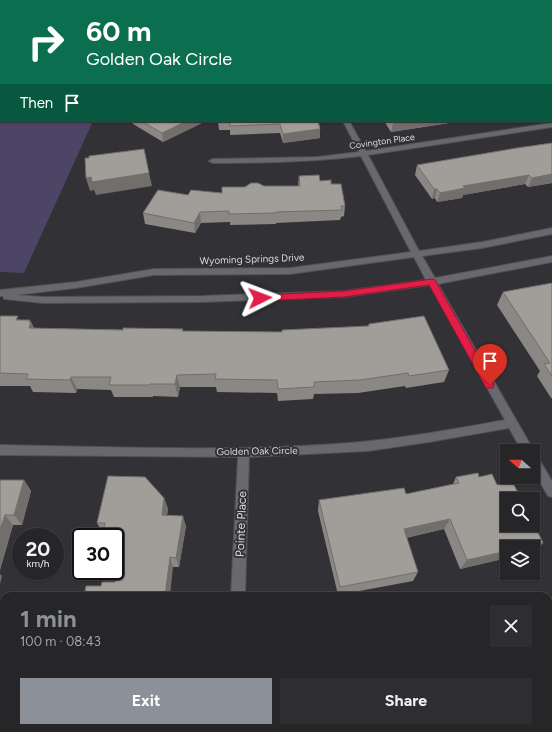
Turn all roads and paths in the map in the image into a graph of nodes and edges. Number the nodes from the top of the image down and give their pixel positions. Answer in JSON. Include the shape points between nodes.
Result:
{"nodes":[{"id":1,"x":346,"y":122,"type":"edge"},
{"id":2,"x":552,"y":125,"type":"edge"},
{"id":3,"x":362,"y":154,"type":"junction"},
{"id":4,"x":213,"y":161,"type":"dead end"},
{"id":5,"x":552,"y":231,"type":"edge"},
{"id":6,"x":417,"y":255,"type":"junction"},
{"id":7,"x":552,"y":259,"type":"edge"},
{"id":8,"x":432,"y":282,"type":"junction"},
{"id":9,"x":0,"y":293,"type":"edge"},
{"id":10,"x":0,"y":297,"type":"edge"},
{"id":11,"x":511,"y":423,"type":"junction"},
{"id":12,"x":524,"y":444,"type":"edge"},
{"id":13,"x":0,"y":450,"type":"edge"},
{"id":14,"x":244,"y":452,"type":"junction"},
{"id":15,"x":540,"y":472,"type":"edge"},
{"id":16,"x":552,"y":492,"type":"edge"},
{"id":17,"x":238,"y":592,"type":"edge"}],
"edges":[{"from":1,"to":3,"type":"street"},
{"from":2,"to":3,"type":"street","name":"Covington Place"},
{"from":3,"to":4,"type":"street","name":"Covington Place","via":[[317,159]]},
{"from":3,"to":6,"type":"street"},
{"from":5,"to":6,"type":"street","name":"Wyoming Springs Drive"},
{"from":6,"to":8,"type":"street"},
{"from":6,"to":9,"type":"street","name":"Wyoming Springs Drive","via":[[290,271],[154,272],[76,285]]},
{"from":7,"to":8,"type":"street"},
{"from":8,"to":10,"type":"street","via":[[344,294],[246,298],[43,300]]},
{"from":8,"to":11,"type":"street"},
{"from":11,"to":12,"type":"street"},
{"from":11,"to":14,"type":"street","name":"Golden Oak Circle","via":[[347,448]]},
{"from":13,"to":14,"type":"street","name":"Golden Oak Circle"},
{"from":14,"to":17,"type":"street","name":"Pointe Place"},
{"from":15,"to":16,"type":"street"}]}
